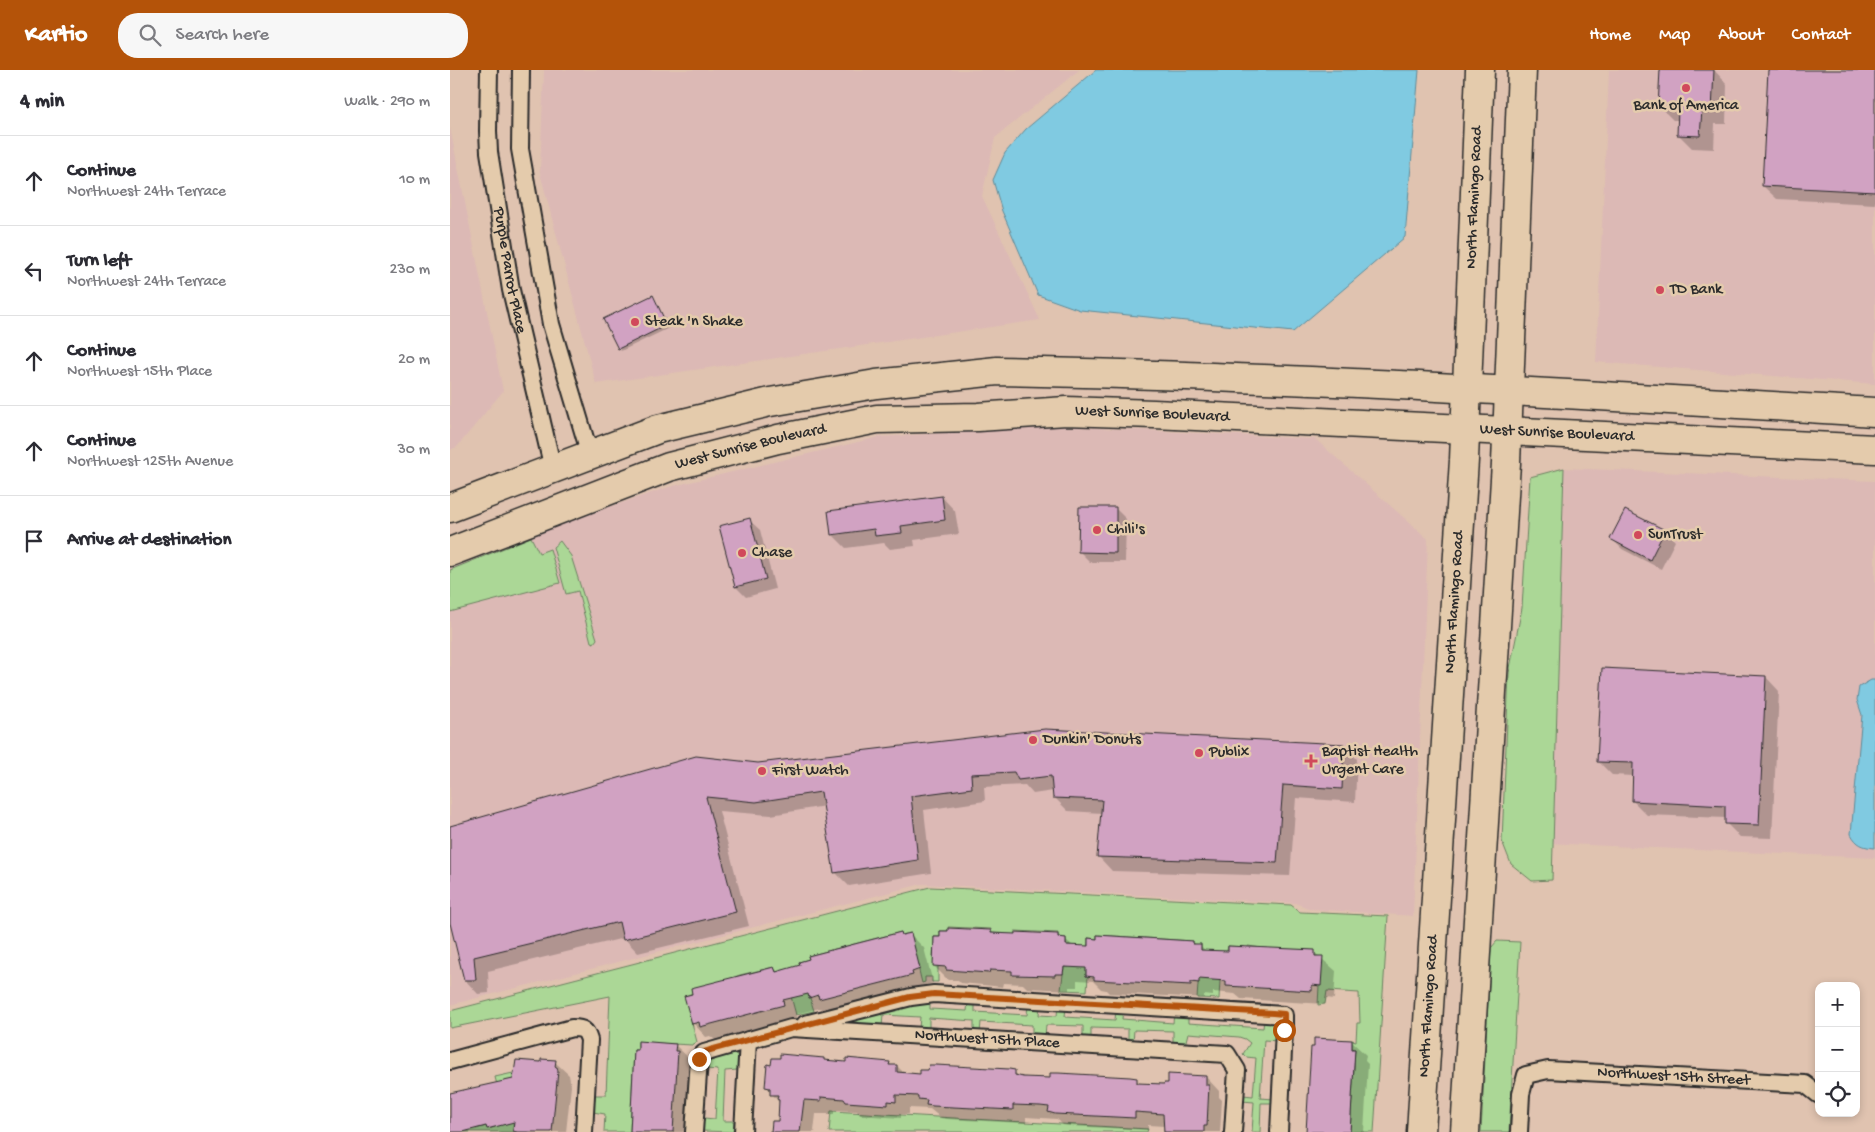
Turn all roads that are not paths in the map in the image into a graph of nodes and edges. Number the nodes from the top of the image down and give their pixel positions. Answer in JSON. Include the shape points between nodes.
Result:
{"nodes":[{"id":1,"x":489,"y":70,"type":"edge"},
{"id":2,"x":521,"y":70,"type":"edge"},
{"id":3,"x":1480,"y":70,"type":"edge"},
{"id":4,"x":1522,"y":70,"type":"edge"},
{"id":5,"x":1467,"y":388,"type":"junction"},
{"id":6,"x":1509,"y":390,"type":"junction"},
{"id":7,"x":1875,"y":412,"type":"edge"},
{"id":8,"x":1465,"y":429,"type":"junction"},
{"id":9,"x":1507,"y":431,"type":"junction"},
{"id":10,"x":1875,"y":450,"type":"edge"},
{"id":11,"x":590,"y":455,"type":"junction"},
{"id":12,"x":553,"y":469,"type":"junction"},
{"id":13,"x":450,"y":508,"type":"edge"},
{"id":14,"x":450,"y":552,"type":"edge"},
{"id":15,"x":791,"y":1028,"type":"junction"},
{"id":16,"x":748,"y":1040,"type":"junction"},
{"id":17,"x":450,"y":1061,"type":"edge"},
{"id":18,"x":1815,"y":1092,"type":"edge"},
{"id":19,"x":584,"y":1132,"type":"edge"},
{"id":20,"x":694,"y":1132,"type":"edge"},
{"id":21,"x":743,"y":1132,"type":"edge"},
{"id":22,"x":1233,"y":1132,"type":"edge"},
{"id":23,"x":1279,"y":1132,"type":"edge"},
{"id":24,"x":1421,"y":1132,"type":"edge"},
{"id":25,"x":1465,"y":1132,"type":"edge"},
{"id":26,"x":1519,"y":1132,"type":"edge"}],
"edges":[{"from":1,"to":12,"type":"street","name":"Purple Parrot Place","via":[[489,152],[510,290]]},
{"from":2,"to":11,"type":"street","name":"Purple Parrot Place","via":[[520,149],[551,324]]},
{"from":3,"to":5,"type":"highway","name":"North Flamingo Road"},
{"from":4,"to":6,"type":"highway"},
{"from":5,"to":6,"type":"highway"},
{"from":5,"to":8,"type":"highway","name":"North Flamingo Road"},
{"from":5,"to":11,"type":"highway","via":[[1158,374],[976,372],[876,384],[770,402],[658,429]]},
{"from":6,"to":7,"type":"highway"},
{"from":6,"to":9,"type":"highway"},
{"from":8,"to":9,"type":"highway","name":"West Sunrise Boulevard"},
{"from":8,"to":14,"type":"highway","name":"West Sunrise Boulevard","via":[[1066,411],[878,419],[778,439],[668,467]]},
{"from":8,"to":24,"type":"highway","name":"North Flamingo Road"},
{"from":9,"to":10,"type":"highway","name":"West Sunrise Boulevard"},
{"from":9,"to":25,"type":"highway"},
{"from":11,"to":12,"type":"highway"},
{"from":12,"to":13,"type":"highway"},
{"from":15,"to":16,"type":"street","name":"Northwest 15th Place"},
{"from":15,"to":22,"type":"street","name":"Northwest 15th Place","via":[[1227,1054],[1237,1070]]},
{"from":15,"to":23,"type":"street","via":[[910,997],[934,994],[1284,1014]]},
{"from":16,"to":20,"type":"street","name":"Northwest 15th Place","via":[[704,1052],[699,1059]]},
{"from":16,"to":21,"type":"street"},
{"from":17,"to":19,"type":"street","via":[[581,1028],[589,1040]]},
{"from":18,"to":26,"type":"street","name":"Northwest 15th Street","via":[[1805,1084],[1548,1070],[1526,1076],[1521,1094]]}]}
